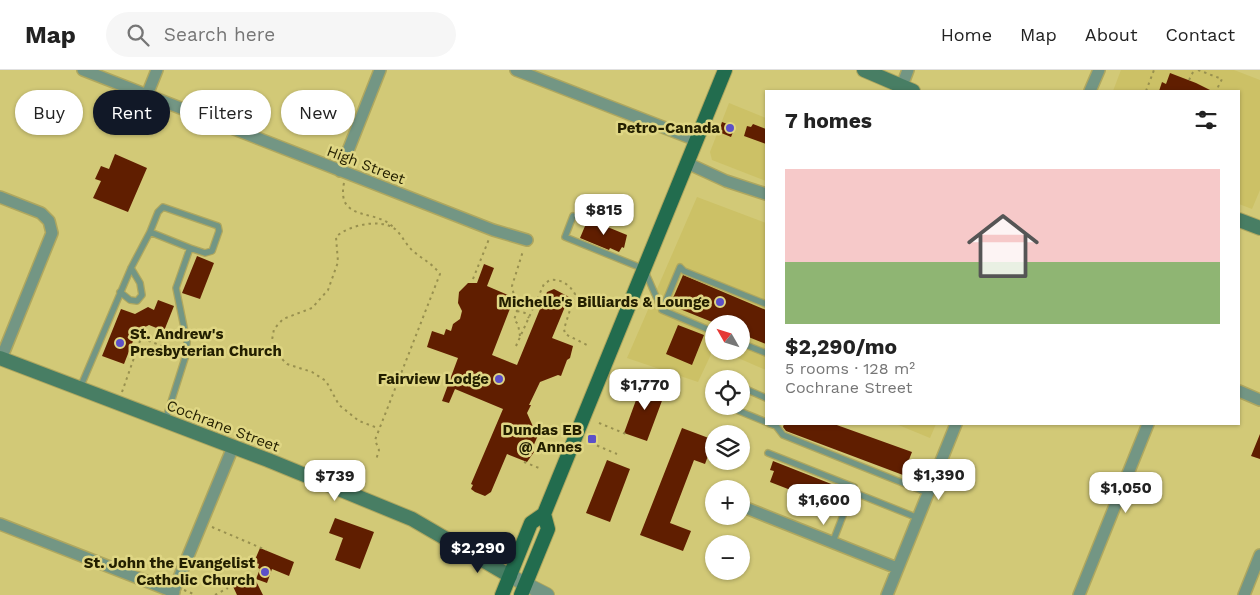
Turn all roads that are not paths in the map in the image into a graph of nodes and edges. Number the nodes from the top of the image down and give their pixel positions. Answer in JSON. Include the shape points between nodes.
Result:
{"nodes":[{"id":1,"x":83,"y":70,"type":"edge"},
{"id":2,"x":157,"y":70,"type":"edge"},
{"id":3,"x":380,"y":70,"type":"edge"},
{"id":4,"x":516,"y":70,"type":"edge"},
{"id":5,"x":725,"y":70,"type":"edge"},
{"id":6,"x":864,"y":70,"type":"edge"},
{"id":7,"x":908,"y":70,"type":"edge"},
{"id":8,"x":1099,"y":70,"type":"edge"},
{"id":9,"x":133,"y":90,"type":"edge"},
{"id":10,"x":148,"y":90,"type":"edge"},
{"id":11,"x":905,"y":90,"type":"edge"},
{"id":12,"x":1090,"y":90,"type":"edge"},
{"id":13,"x":170,"y":104,"type":"edge"},
{"id":14,"x":696,"y":140,"type":"junction"},
{"id":15,"x":687,"y":163,"type":"junction"},
{"id":16,"x":340,"y":171,"type":"junction"},
{"id":17,"x":765,"y":194,"type":"edge"},
{"id":18,"x":0,"y":197,"type":"edge"},
{"id":19,"x":573,"y":216,"type":"dead end"},
{"id":20,"x":1240,"y":220,"type":"edge"},
{"id":21,"x":1260,"y":228,"type":"edge"},
{"id":22,"x":150,"y":232,"type":"junction"},
{"id":23,"x":527,"y":240,"type":"road end"},
{"id":24,"x":190,"y":248,"type":"junction"},
{"id":25,"x":131,"y":268,"type":"junction"},
{"id":26,"x":644,"y":269,"type":"junction"},
{"id":27,"x":120,"y":292,"type":"junction"},
{"id":28,"x":765,"y":304,"type":"edge"},
{"id":29,"x":662,"y":310,"type":"junction"},
{"id":30,"x":705,"y":328,"type":"edge"},
{"id":31,"x":750,"y":347,"type":"edge"},
{"id":32,"x":765,"y":353,"type":"edge"},
{"id":33,"x":0,"y":358,"type":"edge"},
{"id":34,"x":80,"y":389,"type":"junction"},
{"id":35,"x":750,"y":391,"type":"edge"},
{"id":36,"x":1240,"y":391,"type":"edge"},
{"id":37,"x":765,"y":398,"type":"edge"},
{"id":38,"x":1260,"y":400,"type":"edge"},
{"id":39,"x":749,"y":415,"type":"edge"},
{"id":40,"x":165,"y":421,"type":"junction"},
{"id":41,"x":765,"y":422,"type":"edge"},
{"id":42,"x":774,"y":425,"type":"edge"},
{"id":43,"x":954,"y":425,"type":"edge"},
{"id":44,"x":1148,"y":425,"type":"edge"},
{"id":45,"x":233,"y":447,"type":"junction"},
{"id":46,"x":768,"y":454,"type":"dead end"},
{"id":47,"x":853,"y":492,"type":"junction"},
{"id":48,"x":928,"y":493,"type":"junction"},
{"id":49,"x":750,"y":510,"type":"edge"},
{"id":50,"x":544,"y":514,"type":"junction"},
{"id":51,"x":918,"y":518,"type":"junction"},
{"id":52,"x":0,"y":524,"type":"edge"},
{"id":53,"x":832,"y":544,"type":"junction"},
{"id":54,"x":1260,"y":555,"type":"edge"},
{"id":55,"x":897,"y":568,"type":"junction"},
{"id":56,"x":510,"y":576,"type":"junction"},
{"id":57,"x":524,"y":590,"type":"edge"},
{"id":58,"x":176,"y":592,"type":"edge"},
{"id":59,"x":502,"y":595,"type":"edge"},
{"id":60,"x":547,"y":595,"type":"edge"},
{"id":61,"x":887,"y":595,"type":"edge"},
{"id":62,"x":1079,"y":595,"type":"edge"},
{"id":63,"x":1244,"y":595,"type":"edge"}],
"edges":[{"from":1,"to":9,"type":"street","name":"High Street"},
{"from":2,"to":10,"type":"street"},
{"from":3,"to":16,"type":"street"},
{"from":4,"to":14,"type":"street"},
{"from":5,"to":14,"type":"main road"},
{"from":6,"to":11,"type":"main road"},
{"from":7,"to":11,"type":"street"},
{"from":8,"to":12,"type":"street"},
{"from":13,"to":16,"type":"street","name":"High Street"},
{"from":14,"to":15,"type":"main road"},
{"from":15,"to":17,"type":"street"},
{"from":15,"to":26,"type":"main road"},
{"from":16,"to":23,"type":"street","name":"High Street"},
{"from":18,"to":33,"type":"street","via":[[42,213],[49,221],[52,233]]},
{"from":19,"to":26,"type":"lane","via":[[565,237]]},
{"from":20,"to":21,"type":"main road"},
{"from":22,"to":24,"type":"lane"},
{"from":22,"to":24,"type":"lane","via":[[163,207],[218,226],[212,251],[205,253]]},
{"from":22,"to":25,"type":"lane"},
{"from":24,"to":40,"type":"lane","via":[[176,288],[187,342],[186,355]]},
{"from":25,"to":27,"type":"lane"},
{"from":25,"to":27,"type":"lane","via":[[140,283],[142,295],[137,301]]},
{"from":26,"to":29,"type":"lane"},
{"from":26,"to":50,"type":"main road"},
{"from":27,"to":34,"type":"lane"},
{"from":28,"to":29,"type":"lane","via":[[680,267]]},
{"from":29,"to":30,"type":"lane"},
{"from":31,"to":32,"type":"lane"},
{"from":33,"to":34,"type":"main road","name":"Cochrane Street"},
{"from":34,"to":40,"type":"main road","name":"Cochrane Street"},
{"from":35,"to":37,"type":"lane"},
{"from":36,"to":38,"type":"street"},
{"from":39,"to":41,"type":"lane"},
{"from":40,"to":45,"type":"main road","name":"Cochrane Street"},
{"from":42,"to":48,"type":"lane","via":[[783,435]]},
{"from":43,"to":48,"type":"street"},
{"from":44,"to":62,"type":"street"},
{"from":45,"to":56,"type":"main road","name":"Cochrane Street","via":[[412,519]]},
{"from":45,"to":58,"type":"street"},
{"from":46,"to":47,"type":"lane","via":[[854,487]]},
{"from":47,"to":51,"type":"lane"},
{"from":47,"to":53,"type":"lane"},
{"from":48,"to":51,"type":"street"},
{"from":49,"to":53,"type":"street"},
{"from":50,"to":56,"type":"main road","via":[[531,523]]},
{"from":50,"to":57,"type":"main road","via":[[548,529]]},
{"from":51,"to":55,"type":"street"},
{"from":52,"to":58,"type":"street"},
{"from":53,"to":55,"type":"street"},
{"from":54,"to":63,"type":"street"},
{"from":55,"to":61,"type":"street"},
{"from":56,"to":57,"type":"street"},
{"from":56,"to":59,"type":"main road"},
{"from":57,"to":60,"type":"street"}]}
